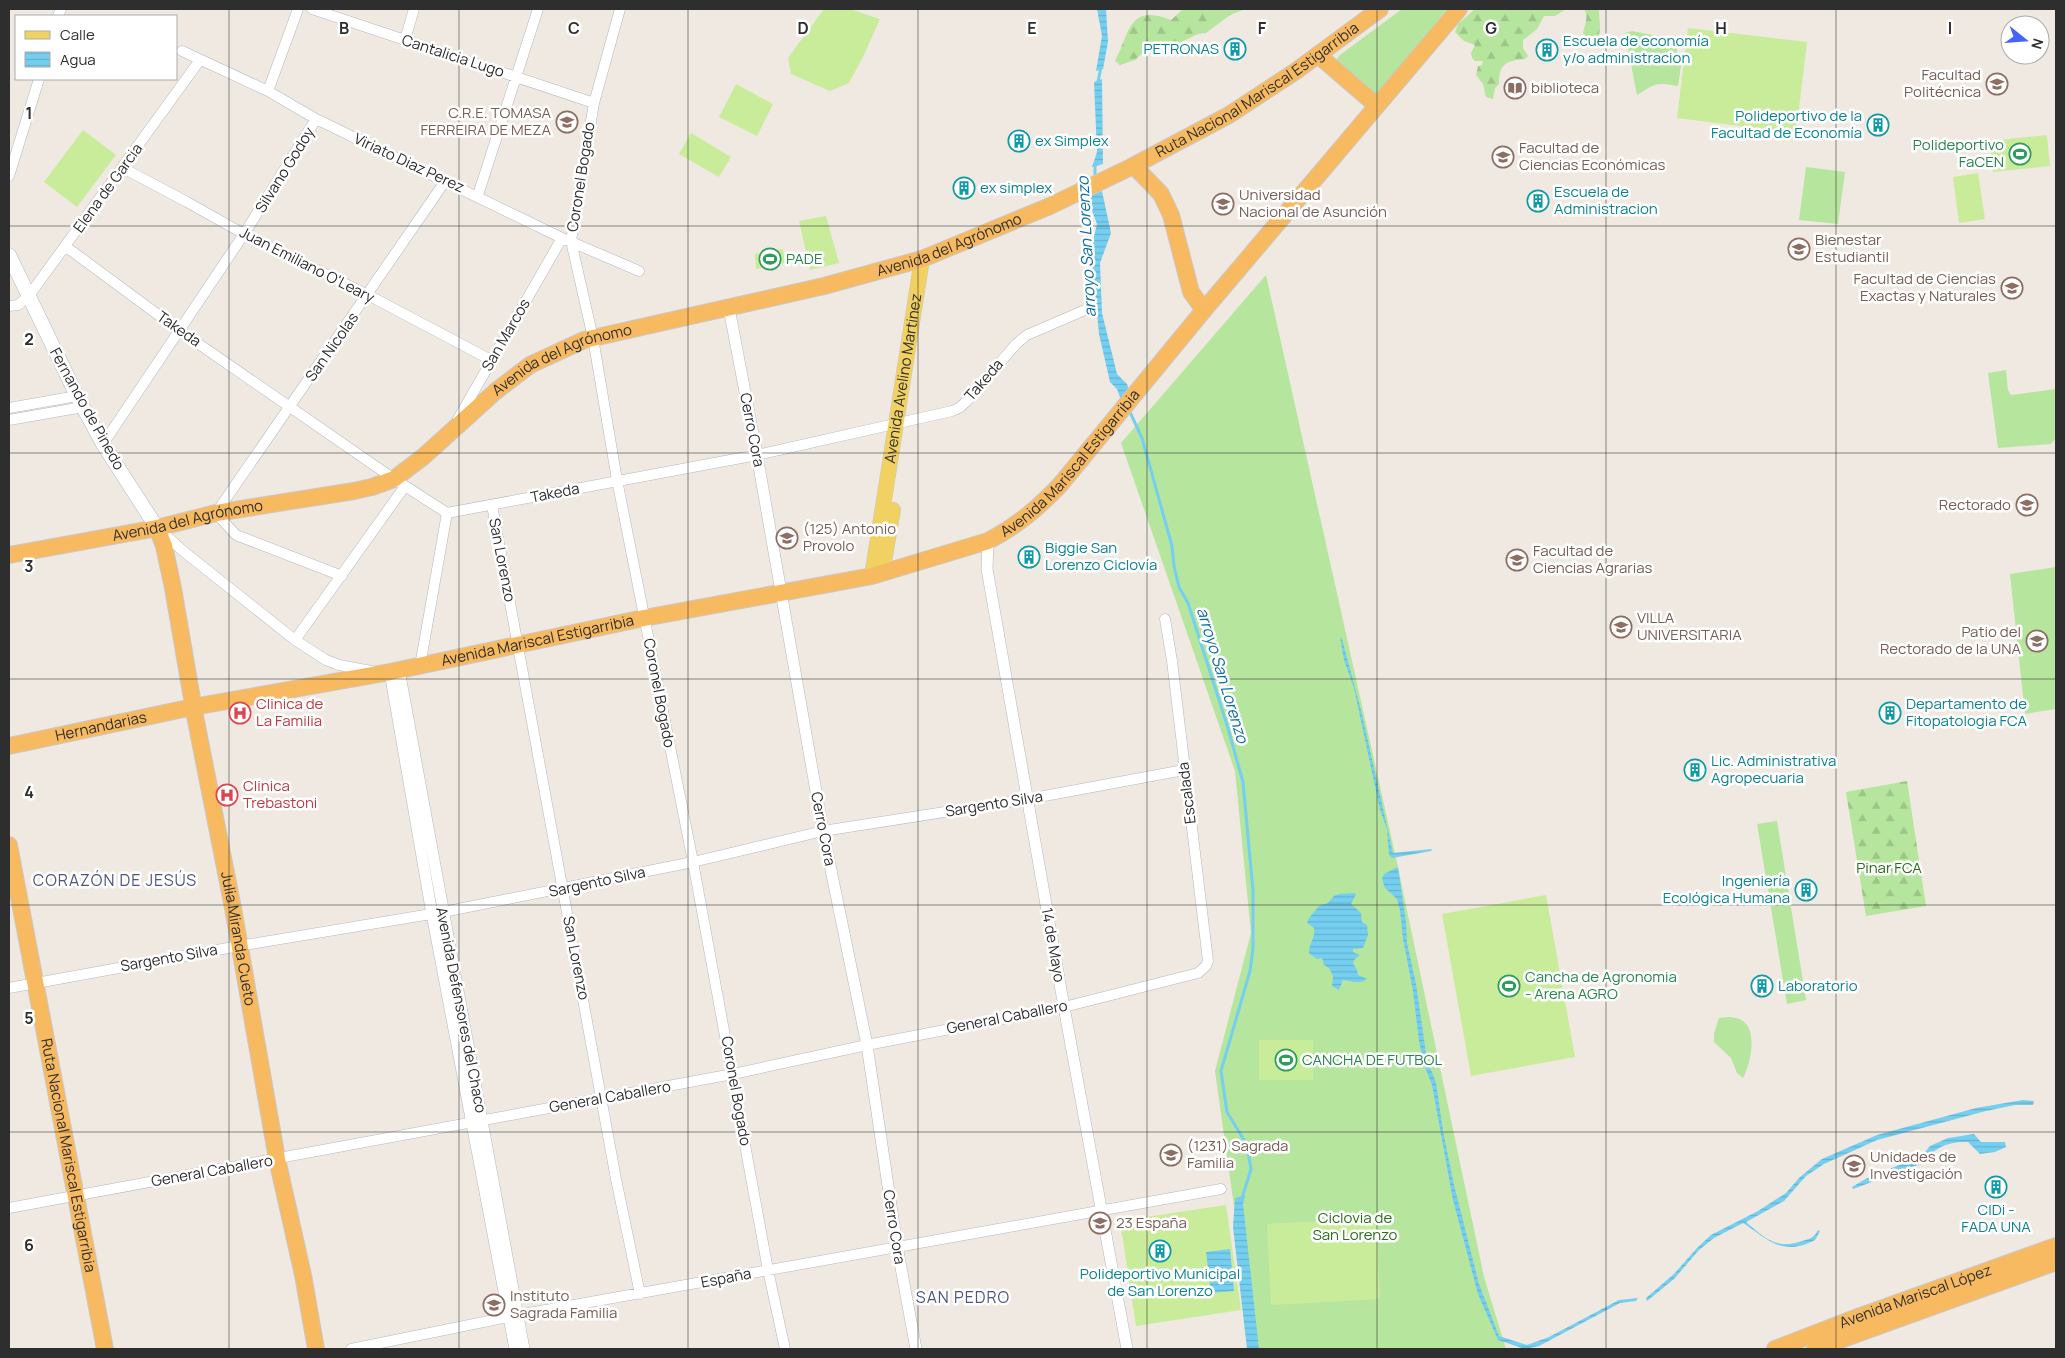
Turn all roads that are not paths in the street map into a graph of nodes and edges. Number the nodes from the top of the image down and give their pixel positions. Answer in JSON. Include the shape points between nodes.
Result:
{"nodes":[{"id":1,"x":298,"y":9,"type":"edge"},
{"id":2,"x":312,"y":9,"type":"edge"},
{"id":3,"x":414,"y":9,"type":"edge"},
{"id":4,"x":538,"y":9,"type":"edge"},
{"id":5,"x":620,"y":9,"type":"edge"},
{"id":6,"x":1380,"y":9,"type":"edge"},
{"id":7,"x":1459,"y":9,"type":"edge"},
{"id":8,"x":405,"y":40,"type":"junction"},
{"id":9,"x":182,"y":51,"type":"dead end"},
{"id":10,"x":1318,"y":55,"type":"junction"},
{"id":11,"x":200,"y":60,"type":"junction"},
{"id":12,"x":516,"y":77,"type":"junction"},
{"id":13,"x":39,"y":80,"type":"edge"},
{"id":14,"x":268,"y":91,"type":"junction"},
{"id":15,"x":594,"y":103,"type":"junction"},
{"id":16,"x":1376,"y":105,"type":"junction"},
{"id":17,"x":316,"y":119,"type":"junction"},
{"id":18,"x":1133,"y":166,"type":"junction"},
{"id":19,"x":123,"y":168,"type":"junction"},
{"id":20,"x":9,"y":176,"type":"edge"},
{"id":21,"x":446,"y":180,"type":"junction"},
{"id":22,"x":478,"y":196,"type":"junction"},
{"id":23,"x":244,"y":234,"type":"junction"},
{"id":24,"x":567,"y":240,"type":"junction"},
{"id":25,"x":65,"y":246,"type":"junction"},
{"id":26,"x":9,"y":255,"type":"edge"},
{"id":27,"x":922,"y":259,"type":"junction"},
{"id":28,"x":639,"y":271,"type":"dead end"},
{"id":29,"x":368,"y":295,"type":"junction"},
{"id":30,"x":28,"y":297,"type":"junction"},
{"id":31,"x":9,"y":306,"type":"edge"},
{"id":32,"x":729,"y":308,"type":"junction"},
{"id":33,"x":1085,"y":310,"type":"dead end"},
{"id":34,"x":1204,"y":310,"type":"junction"},
{"id":35,"x":180,"y":331,"type":"junction"},
{"id":36,"x":592,"y":338,"type":"junction"},
{"id":37,"x":492,"y":360,"type":"junction"},
{"id":38,"x":80,"y":402,"type":"junction"},
{"id":39,"x":290,"y":406,"type":"junction"},
{"id":40,"x":9,"y":408,"type":"edge"},
{"id":41,"x":9,"y":420,"type":"edge"},
{"id":42,"x":901,"y":422,"type":"junction"},
{"id":43,"x":451,"y":433,"type":"junction"},
{"id":44,"x":103,"y":444,"type":"junction"},
{"id":45,"x":757,"y":455,"type":"junction"},
{"id":46,"x":617,"y":480,"type":"junction"},
{"id":47,"x":400,"y":482,"type":"junction"},
{"id":48,"x":492,"y":505,"type":"junction"},
{"id":49,"x":216,"y":513,"type":"junction"},
{"id":50,"x":447,"y":513,"type":"junction"},
{"id":51,"x":157,"y":528,"type":"junction"},
{"id":52,"x":988,"y":541,"type":"junction"},
{"id":53,"x":9,"y":555,"type":"edge"},
{"id":54,"x":877,"y":574,"type":"junction"},
{"id":55,"x":342,"y":576,"type":"junction"},
{"id":56,"x":780,"y":593,"type":"junction"},
{"id":57,"x":644,"y":618,"type":"junction"},
{"id":58,"x":1165,"y":619,"type":"dead end"},
{"id":59,"x":295,"y":640,"type":"junction"},
{"id":60,"x":518,"y":644,"type":"junction"},
{"id":61,"x":420,"y":666,"type":"junction"},
{"id":62,"x":391,"y":672,"type":"junction"},
{"id":63,"x":193,"y":707,"type":"junction"},
{"id":64,"x":9,"y":746,"type":"edge"},
{"id":65,"x":1184,"y":770,"type":"junction"},
{"id":66,"x":1028,"y":799,"type":"junction"},
{"id":67,"x":823,"y":831,"type":"junction"},
{"id":68,"x":9,"y":845,"type":"edge"},
{"id":69,"x":693,"y":862,"type":"junction"},
{"id":70,"x":563,"y":889,"type":"junction"},
{"id":71,"x":438,"y":913,"type":"junction"},
{"id":72,"x":239,"y":946,"type":"junction"},
{"id":73,"x":1206,"y":966,"type":"joint"},
{"id":74,"x":36,"y":983,"type":"junction"},
{"id":75,"x":9,"y":988,"type":"edge"},
{"id":76,"x":1064,"y":1006,"type":"junction"},
{"id":77,"x":867,"y":1045,"type":"junction"},
{"id":78,"x":733,"y":1074,"type":"junction"},
{"id":79,"x":602,"y":1098,"type":"junction"},
{"id":80,"x":477,"y":1121,"type":"junction"},
{"id":81,"x":277,"y":1159,"type":"junction"},
{"id":82,"x":1221,"y":1189,"type":"dead end"},
{"id":83,"x":76,"y":1196,"type":"junction"},
{"id":84,"x":9,"y":1208,"type":"edge"},
{"id":85,"x":1102,"y":1211,"type":"junction"},
{"id":86,"x":897,"y":1246,"type":"junction"},
{"id":87,"x":2056,"y":1246,"type":"edge"},
{"id":88,"x":2056,"y":1262,"type":"edge"},
{"id":89,"x":768,"y":1270,"type":"junction"},
{"id":90,"x":640,"y":1294,"type":"junction"},
{"id":91,"x":514,"y":1317,"type":"junction"},
{"id":92,"x":105,"y":1349,"type":"edge"},
{"id":93,"x":316,"y":1349,"type":"edge"},
{"id":94,"x":351,"y":1349,"type":"edge"},
{"id":95,"x":515,"y":1349,"type":"edge"},
{"id":96,"x":524,"y":1349,"type":"edge"},
{"id":97,"x":785,"y":1349,"type":"edge"},
{"id":98,"x":916,"y":1349,"type":"edge"},
{"id":99,"x":1126,"y":1349,"type":"edge"},
{"id":100,"x":1775,"y":1349,"type":"edge"},
{"id":101,"x":1815,"y":1349,"type":"edge"}],
"edges":[{"from":1,"to":14,"type":"street"},
{"from":2,"to":8,"type":"street","name":"Cantalicia Lugo"},
{"from":3,"to":8,"type":"street"},
{"from":4,"to":12,"type":"street"},
{"from":5,"to":15,"type":"street","name":"Coronel Bogado"},
{"from":6,"to":10,"type":"highway","name":"Ruta Nacional Mariscal Estigarribia"},
{"from":7,"to":16,"type":"highway"},
{"from":8,"to":12,"type":"street","name":"Cantalicia Lugo"},
{"from":9,"to":11,"type":"street","name":"Viriato Diaz Perez"},
{"from":10,"to":16,"type":"highway"},
{"from":10,"to":18,"type":"highway","name":"Ruta Nacional Mariscal Estigarribia","via":[[1229,115]]},
{"from":11,"to":14,"type":"street","name":"Viriato Diaz Perez"},
{"from":11,"to":19,"type":"street","name":"Elena de Garcia"},
{"from":12,"to":15,"type":"street","name":"Cantalicia Lugo"},
{"from":12,"to":22,"type":"street"},
{"from":13,"to":20,"type":"street"},
{"from":14,"to":17,"type":"street","name":"Viriato Diaz Perez"},
{"from":15,"to":24,"type":"street","name":"Coronel Bogado"},
{"from":16,"to":34,"type":"highway"},
{"from":17,"to":21,"type":"street","name":"Viriato Diaz Perez"},
{"from":17,"to":23,"type":"street","name":"Silvano Godoy"},
{"from":18,"to":27,"type":"highway","name":"Avenida del Agrónomo","via":[[1050,206]]},
{"from":18,"to":34,"type":"highway","via":[[1161,194],[1172,214],[1191,292]]},
{"from":19,"to":23,"type":"street","name":"Juan Emiliano O'Leary"},
{"from":19,"to":25,"type":"street","name":"Elena de Garcia"},
{"from":21,"to":22,"type":"street","name":"Viriato Diaz Perez"},
{"from":21,"to":29,"type":"street","name":"San Nicolas"},
{"from":22,"to":24,"type":"street","name":"Viriato Diaz Perez"},
{"from":23,"to":29,"type":"street","name":"Juan Emiliano O'Leary"},
{"from":23,"to":35,"type":"street","name":"Silvano Godoy"},
{"from":24,"to":28,"type":"street","name":"Viriato Diaz Perez"},
{"from":24,"to":36,"type":"street","name":"Coronel Bogado"},
{"from":24,"to":37,"type":"street","name":"San Marcos"},
{"from":25,"to":30,"type":"street","name":"Elena de Garcia"},
{"from":25,"to":35,"type":"street","name":"Takeda"},
{"from":26,"to":30,"type":"main road","name":"Fernando de Pinedo"},
{"from":27,"to":32,"type":"highway","name":"Avenida del Agrónomo"},
{"from":27,"to":42,"type":"main road","name":"Avenida Avelino Martinez"},
{"from":29,"to":37,"type":"street","name":"Juan Emiliano O'Leary"},
{"from":29,"to":39,"type":"street","name":"San Nicolas"},
{"from":30,"to":31,"type":"street","name":"Elena de Garcia"},
{"from":30,"to":38,"type":"main road","name":"Fernando de Pinedo"},
{"from":32,"to":36,"type":"highway","name":"Avenida del Agrónomo"},
{"from":32,"to":45,"type":"street","name":"Cerro Cora"},
{"from":33,"to":42,"type":"street","name":"Takeda","via":[[1027,335],[959,408]]},
{"from":34,"to":52,"type":"highway","name":"Avenida Mariscal Estigarribia","via":[[1149,380],[1040,506],[1022,522]]},
{"from":35,"to":39,"type":"street","name":"Takeda"},
{"from":35,"to":44,"type":"street","name":"Silvano Godoy"},
{"from":36,"to":43,"type":"highway","name":"Avenida del Agrónomo","via":[[530,365]]},
{"from":36,"to":46,"type":"street","name":"Coronel Bogado"},
{"from":37,"to":43,"type":"street","name":"San Marcos"},
{"from":38,"to":40,"type":"street"},
{"from":38,"to":41,"type":"street"},
{"from":38,"to":44,"type":"main road","name":"Fernando de Pinedo"},
{"from":39,"to":47,"type":"street","name":"Takeda"},
{"from":39,"to":49,"type":"street","name":"San Nicolas"},
{"from":42,"to":45,"type":"street","name":"Takeda"},
{"from":42,"to":54,"type":"main road","name":"Avenida Avelino Martinez"},
{"from":43,"to":47,"type":"highway","name":"Avenida del Agrónomo"},
{"from":44,"to":51,"type":"main road","name":"Fernando de Pinedo"},
{"from":45,"to":46,"type":"street","name":"Takeda"},
{"from":45,"to":56,"type":"street","name":"Cerro Cora"},
{"from":46,"to":48,"type":"street","name":"Takeda"},
{"from":46,"to":57,"type":"street","name":"Coronel Bogado"},
{"from":47,"to":49,"type":"highway","name":"Avenida del Agrónomo"},
{"from":47,"to":50,"type":"street","name":"Takeda"},
{"from":47,"to":55,"type":"street"},
{"from":48,"to":50,"type":"street","name":"Takeda"},
{"from":48,"to":60,"type":"street","name":"San Lorenzo"},
{"from":49,"to":51,"type":"highway","name":"Avenida del Agrónomo"},
{"from":49,"to":55,"type":"street","via":[[236,535]]},
{"from":50,"to":61,"type":"street"},
{"from":51,"to":53,"type":"highway","name":"Avenida del Agrónomo"},
{"from":51,"to":59,"type":"street","name":"Fernando de Pinedo"},
{"from":51,"to":63,"type":"highway","name":"Julia Miranda Cueto","via":[[173,588]]},
{"from":52,"to":54,"type":"highway","name":"Avenida Mariscal Estigarribia"},
{"from":52,"to":66,"type":"street","name":"14 de Mayo","via":[[987,569]]},
{"from":54,"to":56,"type":"highway","name":"Avenida Mariscal Estigarribia"},
{"from":55,"to":59,"type":"street"},
{"from":56,"to":57,"type":"highway","name":"Avenida Mariscal Estigarribia"},
{"from":56,"to":67,"type":"street","name":"Cerro Cora"},
{"from":57,"to":60,"type":"highway","name":"Avenida Mariscal Estigarribia"},
{"from":57,"to":69,"type":"street","name":"Coronel Bogado"},
{"from":58,"to":65,"type":"street","name":"Escalada"},
{"from":59,"to":62,"type":"street","name":"Fernando de Pinedo","via":[[339,665]]},
{"from":60,"to":61,"type":"highway","name":"Avenida Mariscal Estigarribia"},
{"from":60,"to":70,"type":"street","name":"San Lorenzo"},
{"from":61,"to":62,"type":"highway","name":"Avenida Mariscal Estigarribia"},
{"from":62,"to":63,"type":"highway","name":"Avenida Mariscal Estigarribia"},
{"from":62,"to":71,"type":"street","name":"Avenida Defensores del Chaco"},
{"from":63,"to":64,"type":"highway","name":"Hernandarias"},
{"from":63,"to":72,"type":"highway","name":"Julia Miranda Cueto"},
{"from":65,"to":66,"type":"street","name":"Sargento Silva"},
{"from":65,"to":73,"type":"street","name":"Escalada","via":[[1208,961]]},
{"from":66,"to":67,"type":"street","name":"Sargento Silva"},
{"from":66,"to":76,"type":"street","name":"14 de Mayo"},
{"from":67,"to":69,"type":"street","name":"Sargento Silva"},
{"from":67,"to":77,"type":"street","name":"Cerro Cora"},
{"from":68,"to":74,"type":"highway","name":"Ruta Nacional Mariscal Estigarribia"},
{"from":69,"to":70,"type":"street","name":"Sargento Silva"},
{"from":69,"to":78,"type":"street","name":"Coronel Bogado"},
{"from":70,"to":71,"type":"street","name":"Sargento Silva"},
{"from":70,"to":79,"type":"street","name":"San Lorenzo"},
{"from":71,"to":72,"type":"street","name":"Sargento Silva"},
{"from":71,"to":80,"type":"street","name":"Avenida Defensores del Chaco"},
{"from":72,"to":74,"type":"street","name":"Sargento Silva"},
{"from":72,"to":81,"type":"highway","name":"Julia Miranda Cueto"},
{"from":73,"to":76,"type":"street","name":"General Caballero","via":[[1198,973]]},
{"from":74,"to":75,"type":"street","name":"Sargento Silva"},
{"from":74,"to":83,"type":"highway","name":"Ruta Nacional Mariscal Estigarribia"},
{"from":76,"to":77,"type":"street","name":"General Caballero"},
{"from":76,"to":85,"type":"street","name":"14 de Mayo"},
{"from":77,"to":78,"type":"street","name":"General Caballero"},
{"from":77,"to":86,"type":"street","name":"Cerro Cora"},
{"from":78,"to":79,"type":"street","name":"General Caballero"},
{"from":78,"to":89,"type":"street","name":"Coronel Bogado"},
{"from":79,"to":80,"type":"street","name":"General Caballero"},
{"from":79,"to":90,"type":"street","name":"San Lorenzo"},
{"from":80,"to":81,"type":"street","name":"General Caballero"},
{"from":80,"to":91,"type":"street","name":"Avenida Defensores del Chaco"},
{"from":81,"to":83,"type":"street","name":"General Caballero"},
{"from":81,"to":93,"type":"highway","name":"Julia Miranda Cueto"},
{"from":82,"to":85,"type":"street","name":"España"},
{"from":83,"to":84,"type":"street","name":"General Caballero"},
{"from":83,"to":92,"type":"highway","name":"Ruta Nacional Mariscal Estigarribia"},
{"from":85,"to":86,"type":"street","name":"España"},
{"from":85,"to":99,"type":"street","name":"14 de Mayo"},
{"from":86,"to":89,"type":"street","name":"España"},
{"from":86,"to":98,"type":"street","name":"Cerro Cora"},
{"from":87,"to":100,"type":"highway","name":"Avenida Mariscal López"},
{"from":88,"to":101,"type":"highway","name":"Avenida Mariscal López"},
{"from":89,"to":90,"type":"street","name":"España"},
{"from":89,"to":97,"type":"street","name":"Coronel Bogado"},
{"from":90,"to":91,"type":"street","name":"España"},
{"from":91,"to":94,"type":"street","name":"España"},
{"from":91,"to":95,"type":"street","name":"Avenida Defensores del Chaco"},
{"from":91,"to":96,"type":"street","name":"Avenida Defensores del Chaco"}]}
